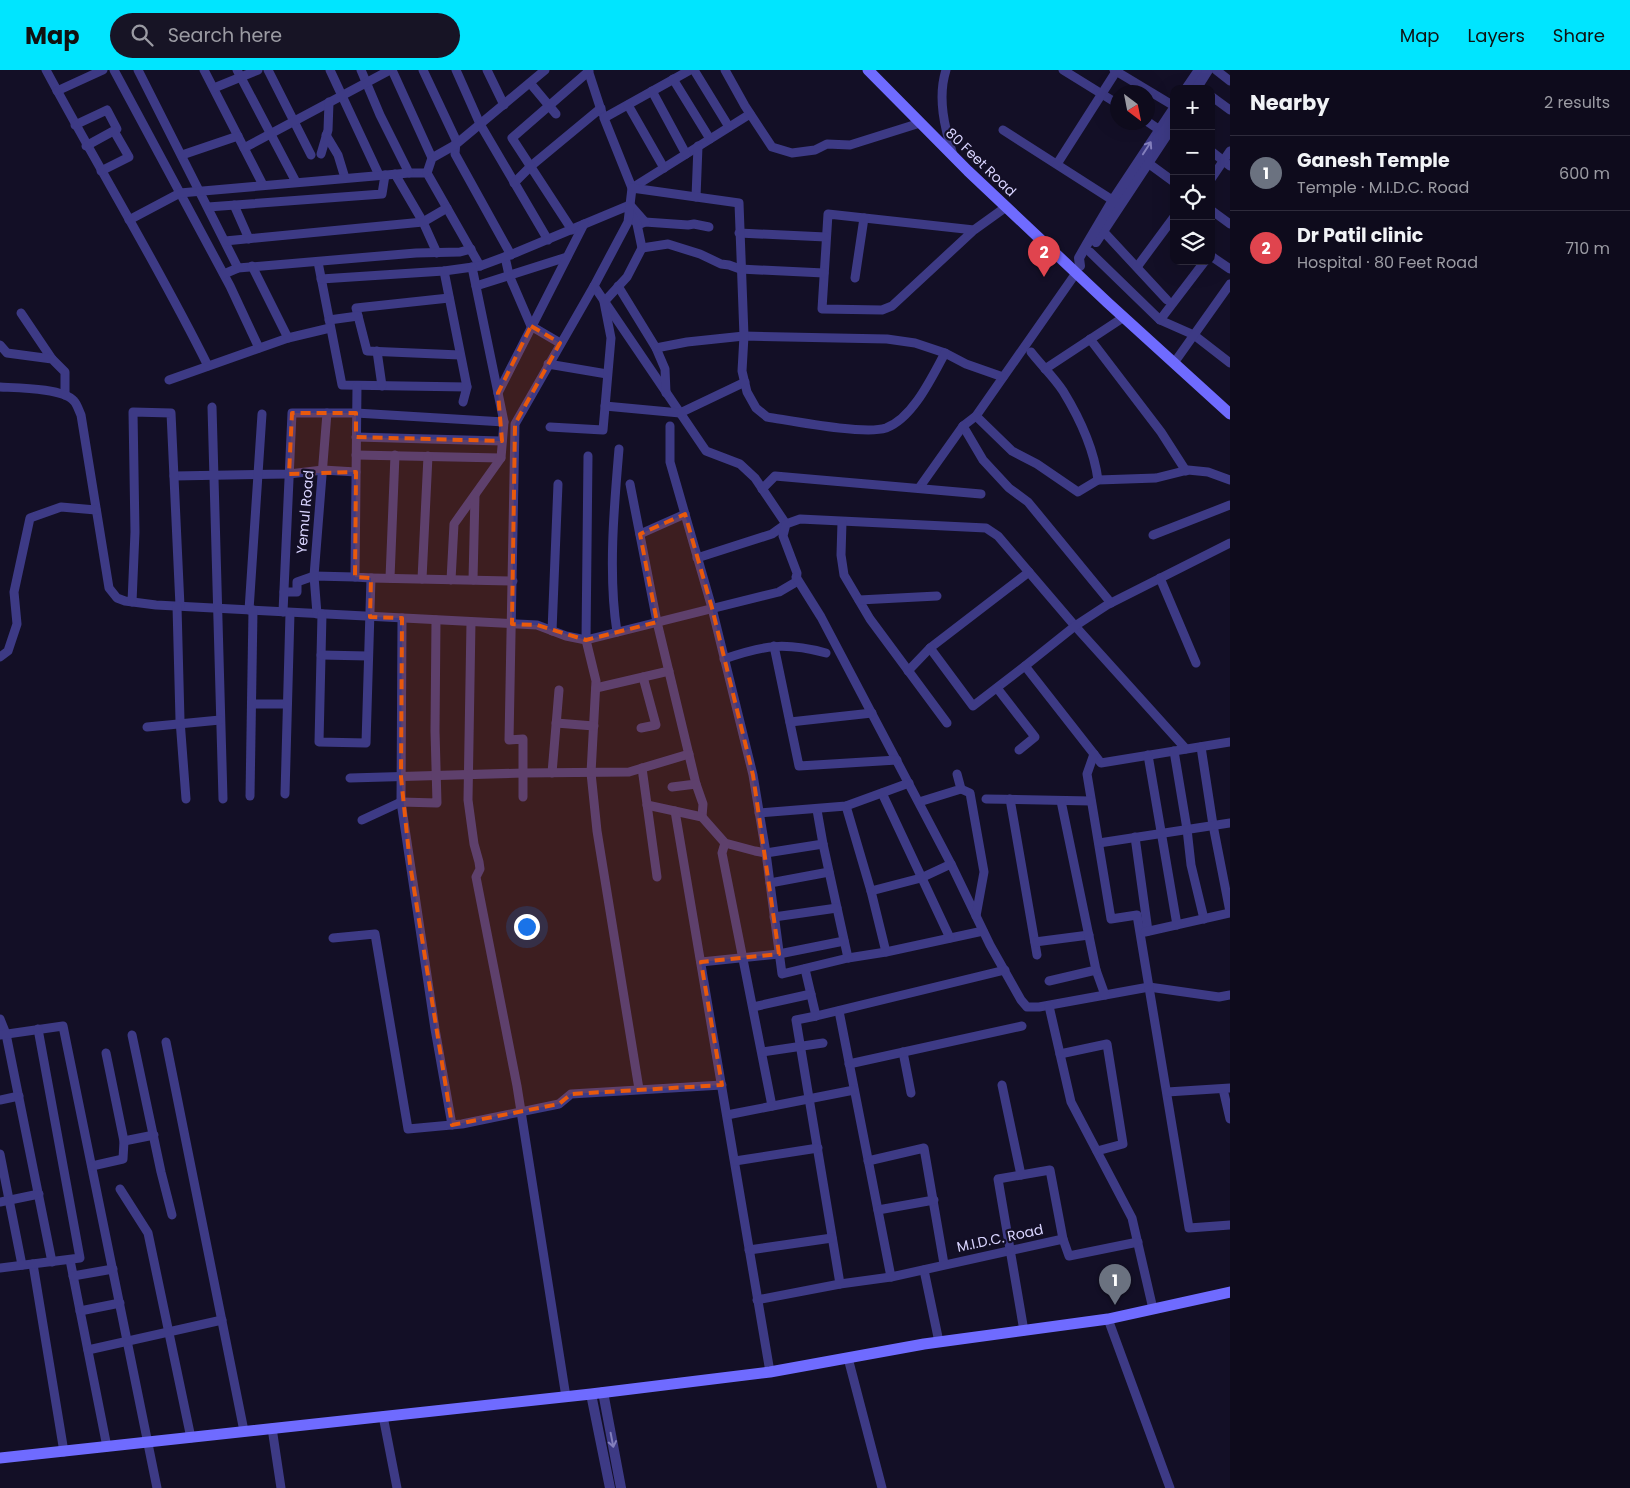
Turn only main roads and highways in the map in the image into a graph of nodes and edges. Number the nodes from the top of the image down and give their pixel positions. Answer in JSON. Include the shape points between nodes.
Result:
{"nodes":[{"id":1,"x":868,"y":70,"type":"edge"},
{"id":2,"x":1230,"y":414,"type":"edge"},
{"id":3,"x":1230,"y":1292,"type":"edge"},
{"id":4,"x":0,"y":1458,"type":"edge"}],
"edges":[{"from":1,"to":2,"type":"main road","name":"80 Feet Road","via":[[1006,207],[1078,269],[1124,317]]},
{"from":3,"to":4,"type":"main road","via":[[1108,1319],[939,1342],[770,1372]]}]}
